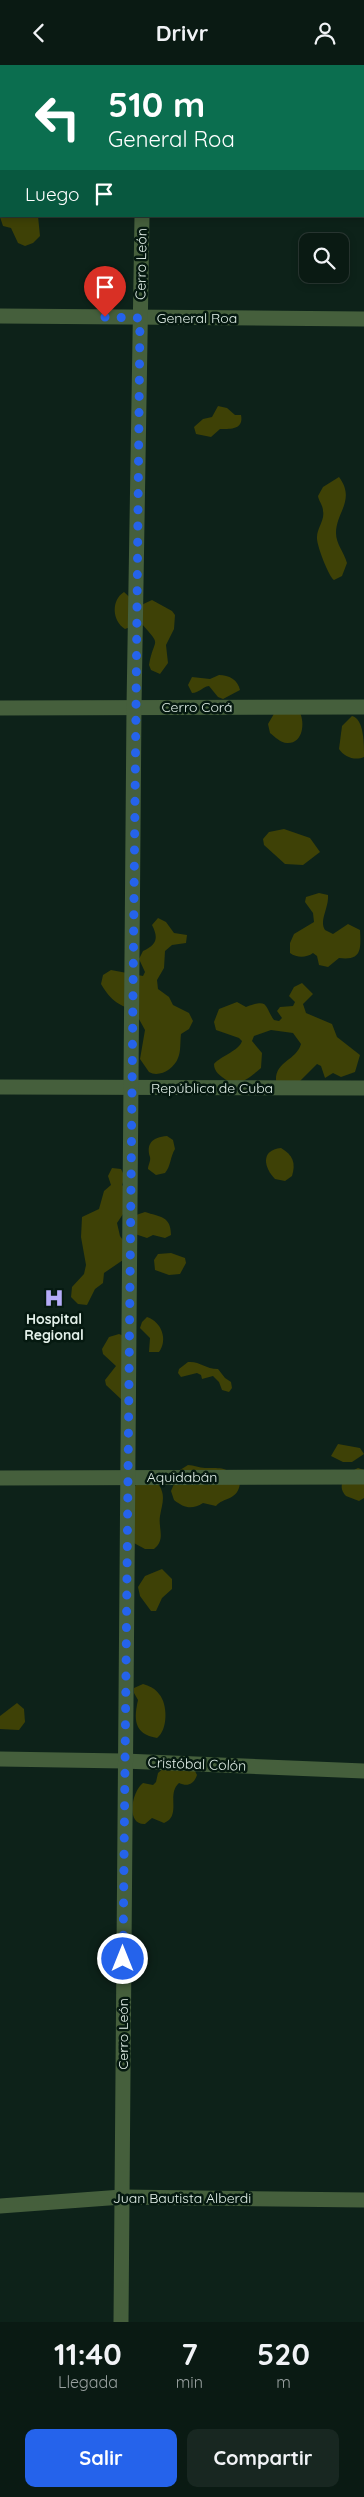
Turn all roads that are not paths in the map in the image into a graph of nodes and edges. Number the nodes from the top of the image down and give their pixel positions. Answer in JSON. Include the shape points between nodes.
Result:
{"nodes":[{"id":1,"x":142,"y":217,"type":"edge"},
{"id":2,"x":0,"y":316,"type":"edge"},
{"id":3,"x":140,"y":318,"type":"junction"},
{"id":4,"x":364,"y":319,"type":"edge"},
{"id":5,"x":134,"y":707,"type":"junction"},
{"id":6,"x":364,"y":707,"type":"edge"},
{"id":7,"x":0,"y":708,"type":"edge"},
{"id":8,"x":0,"y":1087,"type":"edge"},
{"id":9,"x":132,"y":1088,"type":"junction"},
{"id":10,"x":364,"y":1088,"type":"edge"},
{"id":11,"x":128,"y":1477,"type":"junction"},
{"id":12,"x":364,"y":1477,"type":"edge"},
{"id":13,"x":0,"y":1478,"type":"edge"},
{"id":14,"x":0,"y":1759,"type":"edge"},
{"id":15,"x":124,"y":1761,"type":"junction"},
{"id":16,"x":364,"y":1771,"type":"edge"},
{"id":17,"x":122,"y":2197,"type":"junction"},
{"id":18,"x":364,"y":2200,"type":"edge"},
{"id":19,"x":0,"y":2206,"type":"edge"},
{"id":20,"x":121,"y":2322,"type":"edge"}],
"edges":[{"from":1,"to":3,"type":"street","name":"Cerro León"},
{"from":2,"to":3,"type":"street","name":"General Roa"},
{"from":3,"to":4,"type":"street","name":"General Roa"},
{"from":3,"to":5,"type":"street","name":"Cerro León"},
{"from":5,"to":6,"type":"street","name":"Cerro Corá"},
{"from":5,"to":7,"type":"street","name":"Cerro Corá"},
{"from":5,"to":9,"type":"street","name":"Cerro León"},
{"from":8,"to":9,"type":"street","name":"República de Cuba"},
{"from":9,"to":10,"type":"street","name":"República de Cuba"},
{"from":9,"to":11,"type":"street","name":"Cerro León"},
{"from":11,"to":12,"type":"street","name":"Aquidabán"},
{"from":11,"to":13,"type":"street","name":"Aquidabán"},
{"from":11,"to":15,"type":"street","name":"Cerro León"},
{"from":14,"to":15,"type":"street","name":"Cristóbal Colón"},
{"from":15,"to":16,"type":"street","name":"Cristóbal Colón"},
{"from":15,"to":17,"type":"street","name":"Cerro León"},
{"from":17,"to":18,"type":"street","name":"Juan Bautista Alberdi"},
{"from":17,"to":19,"type":"street","name":"Juan Bautista Alberdi"},
{"from":17,"to":20,"type":"street","name":"Cerro León"}]}
